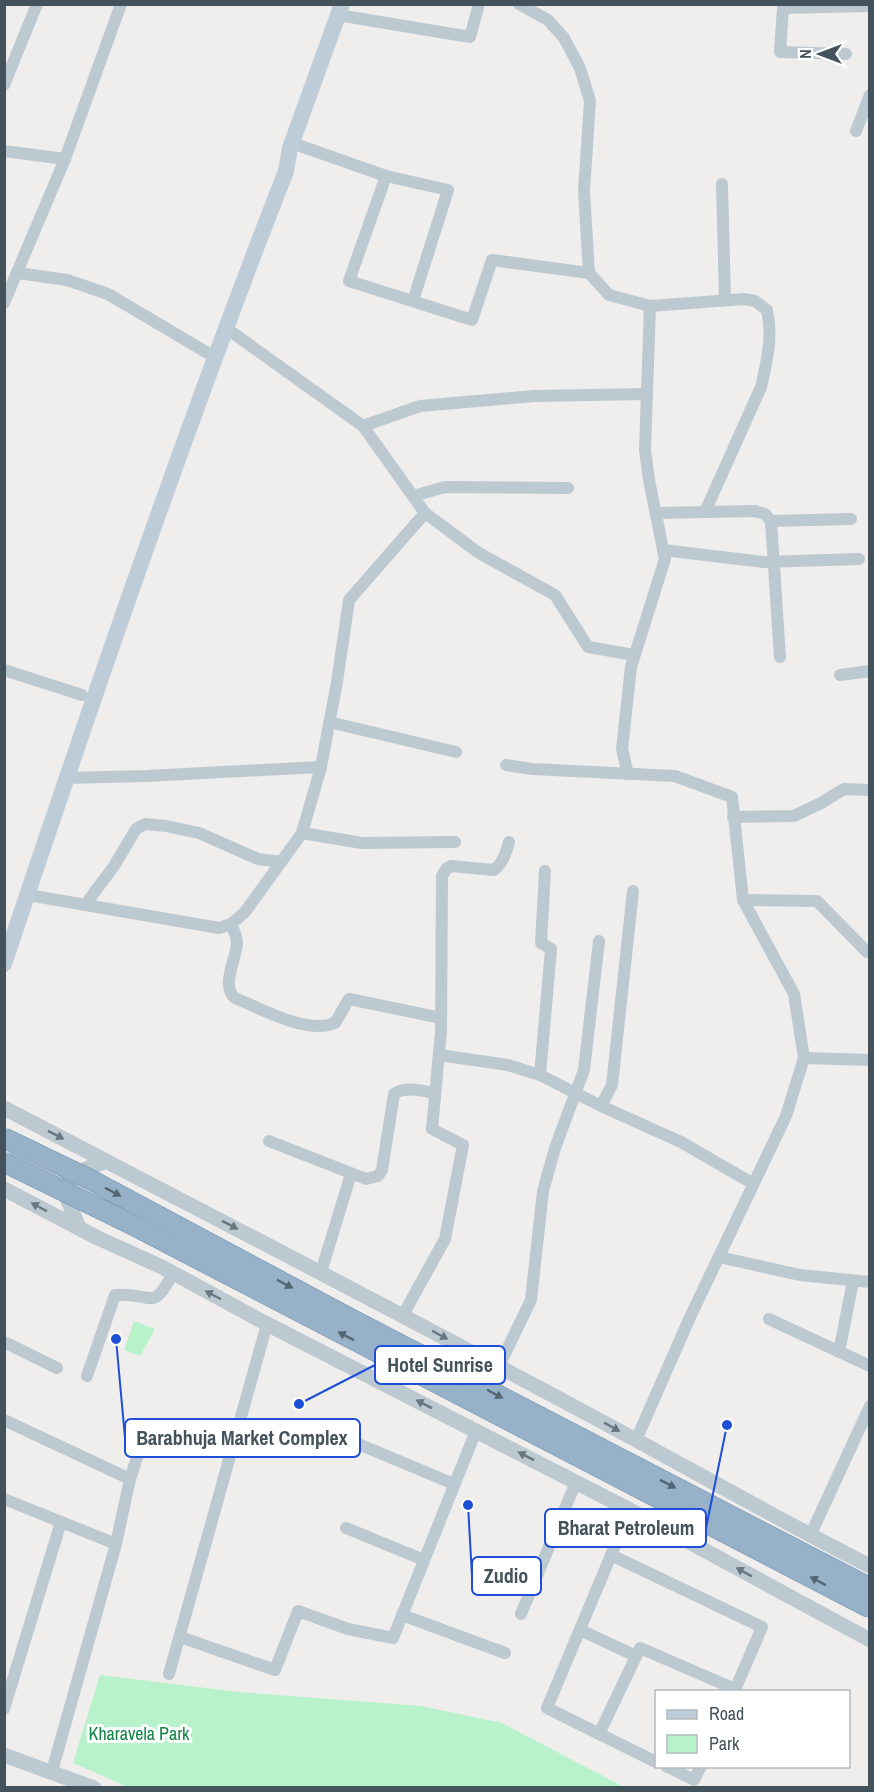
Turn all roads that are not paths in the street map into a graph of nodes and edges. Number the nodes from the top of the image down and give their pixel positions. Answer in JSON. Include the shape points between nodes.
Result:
{"nodes":[{"id":1,"x":38,"y":4,"type":"edge"},
{"id":2,"x":122,"y":4,"type":"edge"},
{"id":3,"x":479,"y":4,"type":"edge"},
{"id":4,"x":519,"y":4,"type":"edge"},
{"id":5,"x":870,"y":6,"type":"edge"},
{"id":6,"x":340,"y":10,"type":"edge"},
{"id":7,"x":846,"y":54,"type":"dead end"},
{"id":8,"x":4,"y":85,"type":"edge"},
{"id":9,"x":870,"y":95,"type":"edge"},
{"id":10,"x":856,"y":131,"type":"dead end"},
{"id":11,"x":291,"y":146,"type":"junction"},
{"id":12,"x":4,"y":151,"type":"edge"},
{"id":13,"x":65,"y":159,"type":"junction"},
{"id":14,"x":386,"y":176,"type":"junction"},
{"id":15,"x":722,"y":184,"type":"dead end"},
{"id":16,"x":18,"y":273,"type":"junction"},
{"id":17,"x":589,"y":273,"type":"junction"},
{"id":18,"x":725,"y":300,"type":"junction"},
{"id":19,"x":413,"y":301,"type":"junction"},
{"id":20,"x":4,"y":303,"type":"edge"},
{"id":21,"x":650,"y":306,"type":"junction"},
{"id":22,"x":226,"y":328,"type":"junction"},
{"id":23,"x":206,"y":352,"type":"junction"},
{"id":24,"x":647,"y":394,"type":"junction"},
{"id":25,"x":191,"y":411,"type":"junction"},
{"id":26,"x":363,"y":426,"type":"junction"},
{"id":27,"x":568,"y":488,"type":"dead end"},
{"id":28,"x":413,"y":496,"type":"junction"},
{"id":29,"x":705,"y":512,"type":"junction"},
{"id":30,"x":425,"y":513,"type":"junction"},
{"id":31,"x":657,"y":513,"type":"junction"},
{"id":32,"x":851,"y":519,"type":"dead end"},
{"id":33,"x":771,"y":521,"type":"junction"},
{"id":34,"x":663,"y":550,"type":"junction"},
{"id":35,"x":860,"y":559,"type":"dead end"},
{"id":36,"x":774,"y":561,"type":"junction"},
{"id":37,"x":634,"y":655,"type":"junction"},
{"id":38,"x":780,"y":657,"type":"dead end"},
{"id":39,"x":4,"y":670,"type":"edge"},
{"id":40,"x":870,"y":671,"type":"edge"},
{"id":41,"x":840,"y":675,"type":"dead end"},
{"id":42,"x":82,"y":695,"type":"junction"},
{"id":43,"x":329,"y":722,"type":"junction"},
{"id":44,"x":456,"y":752,"type":"dead end"},
{"id":45,"x":506,"y":765,"type":"dead end"},
{"id":46,"x":321,"y":767,"type":"junction"},
{"id":47,"x":628,"y":774,"type":"junction"},
{"id":48,"x":66,"y":778,"type":"junction"},
{"id":49,"x":870,"y":790,"type":"edge"},
{"id":50,"x":733,"y":817,"type":"junction"},
{"id":51,"x":302,"y":833,"type":"junction"},
{"id":52,"x":454,"y":842,"type":"dead end"},
{"id":53,"x":509,"y":842,"type":"dead end"},
{"id":54,"x":281,"y":862,"type":"junction"},
{"id":55,"x":545,"y":871,"type":"dead end"},
{"id":56,"x":633,"y":891,"type":"dead end"},
{"id":57,"x":28,"y":895,"type":"junction"},
{"id":58,"x":743,"y":900,"type":"junction"},
{"id":59,"x":85,"y":905,"type":"junction"},
{"id":60,"x":231,"y":924,"type":"junction"},
{"id":61,"x":10,"y":925,"type":"edge"},
{"id":62,"x":599,"y":941,"type":"dead end"},
{"id":63,"x":870,"y":951,"type":"edge"},
{"id":64,"x":4,"y":964,"type":"edge"},
{"id":65,"x":441,"y":1018,"type":"junction"},
{"id":66,"x":439,"y":1055,"type":"junction"},
{"id":67,"x":804,"y":1058,"type":"junction"},
{"id":68,"x":870,"y":1060,"type":"edge"},
{"id":69,"x":540,"y":1075,"type":"junction"},
{"id":70,"x":435,"y":1093,"type":"junction"},
{"id":71,"x":575,"y":1094,"type":"junction"},
{"id":72,"x":601,"y":1106,"type":"junction"},
{"id":73,"x":4,"y":1108,"type":"edge"},
{"id":74,"x":4,"y":1138,"type":"edge"},
{"id":75,"x":269,"y":1142,"type":"dead end"},
{"id":76,"x":106,"y":1161,"type":"junction"},
{"id":77,"x":4,"y":1162,"type":"edge"},
{"id":78,"x":351,"y":1174,"type":"junction"},
{"id":79,"x":752,"y":1183,"type":"junction"},
{"id":80,"x":4,"y":1189,"type":"edge"},
{"id":81,"x":79,"y":1228,"type":"junction"},
{"id":82,"x":719,"y":1257,"type":"junction"},
{"id":83,"x":321,"y":1272,"type":"junction"},
{"id":84,"x":173,"y":1273,"type":"junction"},
{"id":85,"x":853,"y":1281,"type":"junction"},
{"id":86,"x":870,"y":1282,"type":"edge"},
{"id":87,"x":403,"y":1315,"type":"junction"},
{"id":88,"x":769,"y":1319,"type":"dead end"},
{"id":89,"x":267,"y":1323,"type":"junction"},
{"id":90,"x":4,"y":1342,"type":"edge"},
{"id":91,"x":839,"y":1352,"type":"junction"},
{"id":92,"x":499,"y":1366,"type":"junction"},
{"id":93,"x":870,"y":1366,"type":"edge"},
{"id":94,"x":57,"y":1368,"type":"dead end"},
{"id":95,"x":87,"y":1376,"type":"dead end"},
{"id":96,"x":870,"y":1406,"type":"edge"},
{"id":97,"x":4,"y":1420,"type":"edge"},
{"id":98,"x":148,"y":1425,"type":"dead end"},
{"id":99,"x":476,"y":1431,"type":"junction"},
{"id":100,"x":332,"y":1433,"type":"dead end"},
{"id":101,"x":636,"y":1440,"type":"junction"},
{"id":102,"x":130,"y":1479,"type":"junction"},
{"id":103,"x":576,"y":1482,"type":"junction"},
{"id":104,"x":454,"y":1484,"type":"junction"},
{"id":105,"x":7,"y":1499,"type":"edge"},
{"id":106,"x":630,"y":1510,"type":"junction"},
{"id":107,"x":4,"y":1514,"type":"edge"},
{"id":108,"x":61,"y":1522,"type":"junction"},
{"id":109,"x":346,"y":1528,"type":"dead end"},
{"id":110,"x":810,"y":1536,"type":"junction"},
{"id":111,"x":116,"y":1544,"type":"junction"},
{"id":112,"x":611,"y":1555,"type":"junction"},
{"id":113,"x":424,"y":1560,"type":"junction"},
{"id":114,"x":870,"y":1566,"type":"edge"},
{"id":115,"x":870,"y":1588,"type":"edge"},
{"id":116,"x":870,"y":1608,"type":"edge"},
{"id":117,"x":521,"y":1614,"type":"dead end"},
{"id":118,"x":402,"y":1615,"type":"junction"},
{"id":119,"x":580,"y":1630,"type":"junction"},
{"id":120,"x":180,"y":1637,"type":"junction"},
{"id":121,"x":870,"y":1640,"type":"edge"},
{"id":122,"x":505,"y":1653,"type":"dead end"},
{"id":123,"x":636,"y":1656,"type":"junction"},
{"id":124,"x":169,"y":1674,"type":"dead end"},
{"id":125,"x":734,"y":1690,"type":"edge"},
{"id":126,"x":4,"y":1709,"type":"edge"},
{"id":127,"x":599,"y":1734,"type":"junction"},
{"id":128,"x":4,"y":1755,"type":"edge"},
{"id":129,"x":655,"y":1761,"type":"edge"},
{"id":130,"x":668,"y":1768,"type":"edge"},
{"id":131,"x":700,"y":1768,"type":"edge"},
{"id":132,"x":52,"y":1771,"type":"junction"},
{"id":133,"x":94,"y":1788,"type":"edge"}],
"edges":[{"from":1,"to":8,"type":"street"},
{"from":2,"to":13,"type":"street"},
{"from":3,"to":6,"type":"street","via":[[470,37]]},
{"from":4,"to":17,"type":"street","via":[[548,20],[564,38],[580,68],[590,101],[584,191]]},
{"from":5,"to":7,"type":"street","via":[[783,8],[780,52]]},
{"from":6,"to":11,"type":"main road"},
{"from":9,"to":10,"type":"street"},
{"from":11,"to":14,"type":"street"},
{"from":11,"to":22,"type":"main road","via":[[286,171]]},
{"from":11,"to":23,"type":"main road","via":[[276,167]]},
{"from":12,"to":13,"type":"street"},
{"from":13,"to":16,"type":"street"},
{"from":14,"to":19,"type":"street","via":[[349,281]]},
{"from":14,"to":19,"type":"street","via":[[448,190]]},
{"from":15,"to":18,"type":"street"},
{"from":16,"to":20,"type":"street"},
{"from":16,"to":23,"type":"street","via":[[67,280],[108,294]]},
{"from":17,"to":19,"type":"street","via":[[492,260],[472,320]]},
{"from":17,"to":21,"type":"street","via":[[609,295]]},
{"from":18,"to":21,"type":"street"},
{"from":18,"to":29,"type":"street","via":[[744,298],[766,310],[767,365],[761,387]]},
{"from":21,"to":24,"type":"street"},
{"from":22,"to":25,"type":"main road"},
{"from":22,"to":26,"type":"street"},
{"from":23,"to":25,"type":"main road"},
{"from":24,"to":26,"type":"street","via":[[534,396],[420,406]]},
{"from":24,"to":31,"type":"street","via":[[645,450]]},
{"from":25,"to":42,"type":"main road"},
{"from":25,"to":48,"type":"main road"},
{"from":26,"to":28,"type":"street"},
{"from":27,"to":28,"type":"street","via":[[445,488]]},
{"from":28,"to":30,"type":"street"},
{"from":29,"to":31,"type":"street"},
{"from":29,"to":33,"type":"street","via":[[755,511]]},
{"from":30,"to":37,"type":"street","via":[[479,553],[555,595],[588,647]]},
{"from":30,"to":43,"type":"street","via":[[349,600]]},
{"from":31,"to":34,"type":"street"},
{"from":32,"to":33,"type":"street"},
{"from":33,"to":36,"type":"street"},
{"from":34,"to":36,"type":"street"},
{"from":34,"to":37,"type":"street","via":[[665,559]]},
{"from":35,"to":36,"type":"street"},
{"from":36,"to":38,"type":"street"},
{"from":37,"to":47,"type":"street","via":[[622,748]]},
{"from":39,"to":42,"type":"street"},
{"from":40,"to":41,"type":"street"},
{"from":42,"to":61,"type":"main road"},
{"from":43,"to":44,"type":"street"},
{"from":43,"to":46,"type":"street"},
{"from":45,"to":47,"type":"street"},
{"from":46,"to":48,"type":"street"},
{"from":46,"to":51,"type":"street"},
{"from":47,"to":50,"type":"street","via":[[675,776],[732,797]]},
{"from":48,"to":57,"type":"main road"},
{"from":49,"to":50,"type":"street","via":[[844,789],[794,816]]},
{"from":50,"to":58,"type":"street"},
{"from":51,"to":52,"type":"street","via":[[362,843]]},
{"from":51,"to":54,"type":"street"},
{"from":53,"to":65,"type":"street","via":[[494,870],[451,866],[442,876]]},
{"from":54,"to":59,"type":"street","via":[[258,859],[199,833],[145,824],[136,829]]},
{"from":54,"to":60,"type":"street","via":[[245,912]]},
{"from":55,"to":69,"type":"street","via":[[541,943],[551,949]]},
{"from":56,"to":72,"type":"street","via":[[612,1085]]},
{"from":57,"to":59,"type":"street"},
{"from":57,"to":61,"type":"main road"},
{"from":58,"to":63,"type":"street","via":[[817,901]]},
{"from":58,"to":67,"type":"street","via":[[795,994]]},
{"from":59,"to":60,"type":"street","via":[[219,928]]},
{"from":60,"to":65,"type":"street","via":[[237,946],[229,988],[235,998],[318,1028],[335,1023],[349,999]]},
{"from":61,"to":64,"type":"main road"},
{"from":62,"to":71,"type":"street","via":[[584,1070]]},
{"from":65,"to":66,"type":"street"},
{"from":66,"to":69,"type":"street","via":[[508,1065]]},
{"from":66,"to":70,"type":"street"},
{"from":67,"to":68,"type":"street"},
{"from":67,"to":79,"type":"street","via":[[786,1116]]},
{"from":69,"to":71,"type":"street"},
{"from":70,"to":78,"type":"street","via":[[401,1090],[394,1094],[382,1170],[371,1179]]},
{"from":70,"to":87,"type":"street","via":[[432,1129],[464,1145],[445,1239]]},
{"from":71,"to":72,"type":"street"},
{"from":71,"to":92,"type":"street","via":[[543,1191],[531,1300]]},
{"from":72,"to":79,"type":"street","via":[[681,1142]]},
{"from":73,"to":76,"type":"street","one_way":true},
{"from":74,"to":115,"type":"highway","one_way":true,"bridge":true},
{"from":75,"to":78,"type":"street"},
{"from":76,"to":81,"type":"street","via":[[81,1171],[68,1183],[67,1198]]},
{"from":76,"to":83,"type":"street","one_way":true},
{"from":116,"to":77,"type":"highway","one_way":true,"bridge":true,"via":[[129,1223]]},
{"from":78,"to":83,"type":"street"},
{"from":79,"to":82,"type":"street"},
{"from":81,"to":80,"type":"street","one_way":true},
{"from":81,"to":84,"type":"street"},
{"from":82,"to":85,"type":"street","via":[[800,1275]]},
{"from":82,"to":101,"type":"street"},
{"from":83,"to":87,"type":"street"},
{"from":89,"to":84,"type":"street","one_way":true},
{"from":84,"to":95,"type":"street","via":[[156,1298],[115,1295]]},
{"from":85,"to":86,"type":"street"},
{"from":85,"to":91,"type":"street"},
{"from":87,"to":92,"type":"street","one_way":true},
{"from":88,"to":91,"type":"street"},
{"from":99,"to":89,"type":"street","one_way":true},
{"from":89,"to":120,"type":"street"},
{"from":90,"to":94,"type":"street"},
{"from":91,"to":93,"type":"street"},
{"from":92,"to":101,"type":"street","one_way":true},
{"from":96,"to":110,"type":"street"},
{"from":97,"to":102,"type":"street"},
{"from":98,"to":102,"type":"street"},
{"from":103,"to":99,"type":"street","one_way":true},
{"from":99,"to":104,"type":"street"},
{"from":100,"to":104,"type":"street"},
{"from":101,"to":110,"type":"street"},
{"from":102,"to":111,"type":"street"},
{"from":103,"to":106,"type":"street"},
{"from":103,"to":117,"type":"street"},
{"from":104,"to":113,"type":"street"},
{"from":105,"to":107,"type":"street"},
{"from":105,"to":108,"type":"street"},
{"from":106,"to":112,"type":"street"},
{"from":121,"to":106,"type":"street","one_way":true},
{"from":108,"to":111,"type":"street"},
{"from":108,"to":126,"type":"street"},
{"from":109,"to":113,"type":"street"},
{"from":110,"to":114,"type":"street"},
{"from":111,"to":132,"type":"street"},
{"from":112,"to":119,"type":"street"},
{"from":112,"to":125,"type":"street","via":[[762,1627]]},
{"from":113,"to":118,"type":"street"},
{"from":118,"to":120,"type":"street","via":[[393,1638],[348,1629],[298,1611],[275,1670]]},
{"from":118,"to":122,"type":"street"},
{"from":119,"to":123,"type":"street"},
{"from":119,"to":127,"type":"street","via":[[547,1708]]},
{"from":120,"to":124,"type":"street"},
{"from":123,"to":125,"type":"street","via":[[640,1648]]},
{"from":123,"to":127,"type":"street"},
{"from":127,"to":129,"type":"street"},
{"from":128,"to":132,"type":"street"},
{"from":130,"to":131,"type":"street","via":[[694,1780]]},
{"from":132,"to":133,"type":"street"}]}
